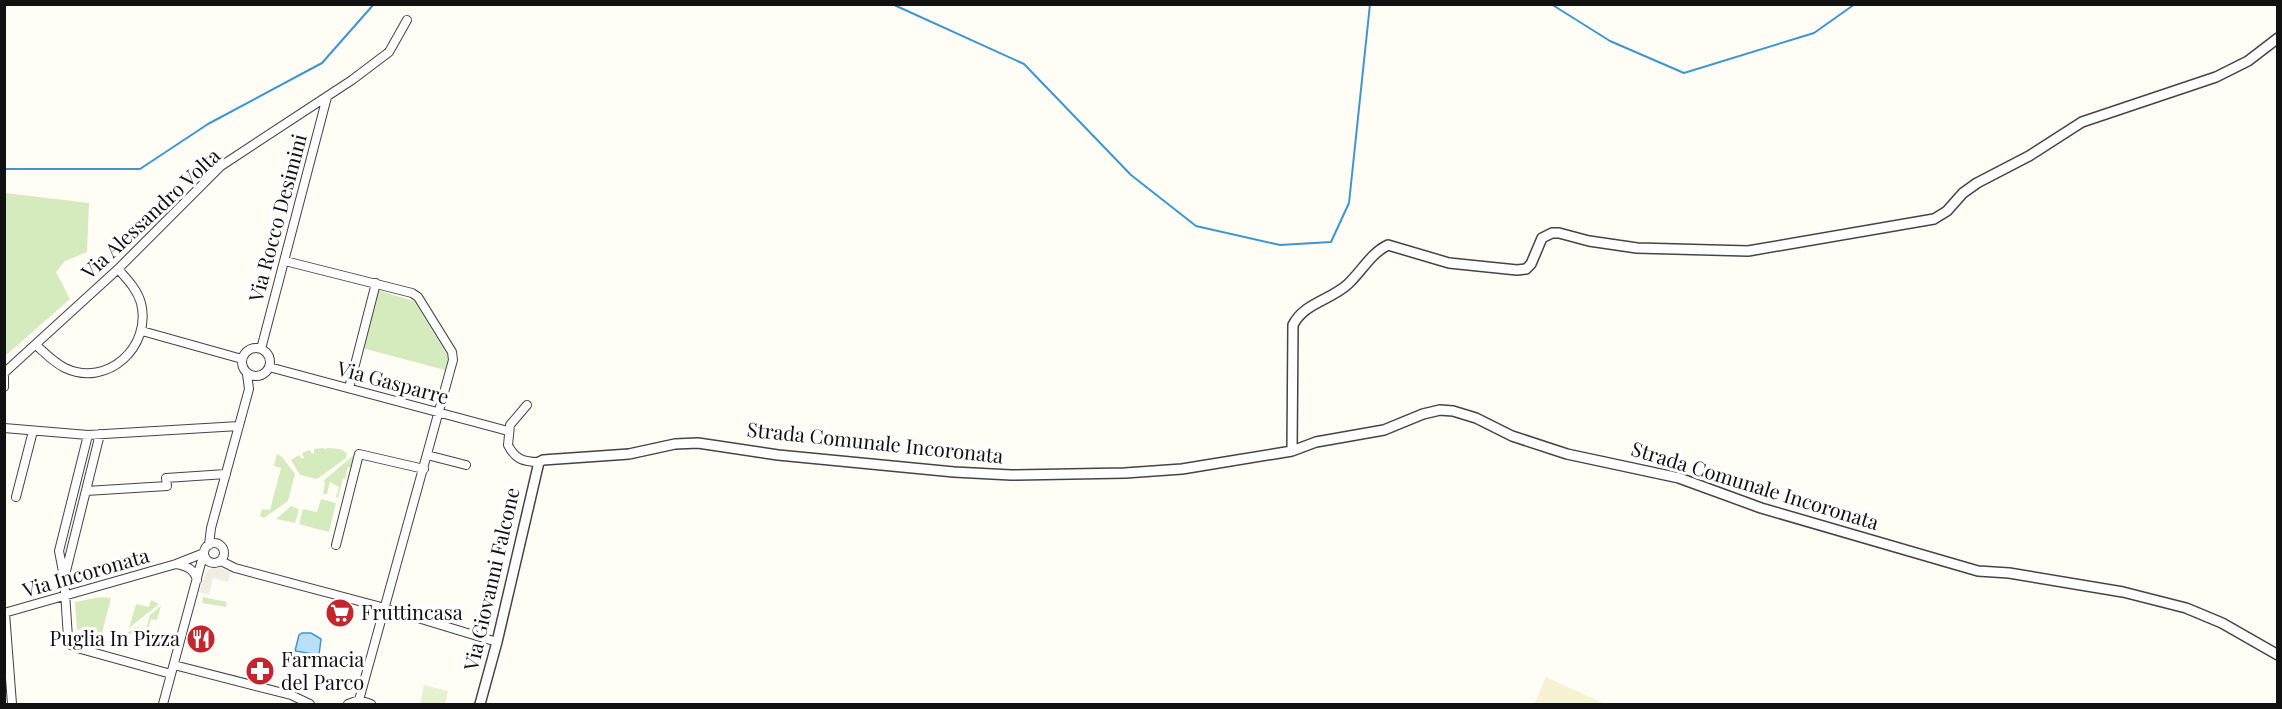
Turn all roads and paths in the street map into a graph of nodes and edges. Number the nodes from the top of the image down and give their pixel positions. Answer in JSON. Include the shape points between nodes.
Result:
{"nodes":[{"id":1,"x":407,"y":20,"type":"dead end"},
{"id":2,"x":2277,"y":38,"type":"edge"},
{"id":3,"x":327,"y":97,"type":"junction"},
{"id":4,"x":285,"y":261,"type":"junction"},
{"id":5,"x":118,"y":268,"type":"junction"},
{"id":6,"x":376,"y":283,"type":"junction"},
{"id":7,"x":142,"y":331,"type":"junction"},
{"id":8,"x":36,"y":345,"type":"junction"},
{"id":9,"x":261,"y":349,"type":"junction"},
{"id":10,"x":242,"y":359,"type":"junction"},
{"id":11,"x":270,"y":367,"type":"junction"},
{"id":12,"x":247,"y":374,"type":"junction"},
{"id":13,"x":4,"y":375,"type":"edge"},
{"id":14,"x":259,"y":376,"type":"junction"},
{"id":15,"x":4,"y":387,"type":"edge"},
{"id":16,"x":249,"y":388,"type":"junction"},
{"id":17,"x":348,"y":388,"type":"junction"},
{"id":18,"x":527,"y":405,"type":"dead end"},
{"id":19,"x":439,"y":412,"type":"junction"},
{"id":20,"x":239,"y":426,"type":"junction"},
{"id":21,"x":4,"y":428,"type":"edge"},
{"id":22,"x":33,"y":431,"type":"junction"},
{"id":23,"x":508,"y":431,"type":"junction"},
{"id":24,"x":100,"y":434,"type":"junction"},
{"id":25,"x":88,"y":435,"type":"junction"},
{"id":26,"x":1292,"y":451,"type":"junction"},
{"id":27,"x":427,"y":455,"type":"junction"},
{"id":28,"x":538,"y":462,"type":"junction"},
{"id":29,"x":466,"y":465,"type":"dead end"},
{"id":30,"x":423,"y":469,"type":"junction"},
{"id":31,"x":226,"y":474,"type":"junction"},
{"id":32,"x":86,"y":491,"type":"junction"},
{"id":33,"x":16,"y":497,"type":"dead end"},
{"id":34,"x":213,"y":521,"type":"junction"},
{"id":35,"x":209,"y":544,"type":"junction"},
{"id":36,"x":221,"y":545,"type":"junction"},
{"id":37,"x":336,"y":545,"type":"dead end"},
{"id":38,"x":204,"y":555,"type":"junction"},
{"id":39,"x":221,"y":561,"type":"junction"},
{"id":40,"x":212,"y":563,"type":"junction"},
{"id":41,"x":177,"y":564,"type":"junction"},
{"id":42,"x":64,"y":577,"type":"junction"},
{"id":43,"x":196,"y":581,"type":"junction"},
{"id":44,"x":66,"y":596,"type":"junction"},
{"id":45,"x":384,"y":608,"type":"junction"},
{"id":46,"x":5,"y":613,"type":"edge"},
{"id":47,"x":497,"y":642,"type":"junction"},
{"id":48,"x":2277,"y":655,"type":"edge"},
{"id":49,"x":174,"y":665,"type":"junction"},
{"id":50,"x":171,"y":674,"type":"junction"},
{"id":51,"x":359,"y":700,"type":"junction"},
{"id":52,"x":12,"y":705,"type":"edge"},
{"id":53,"x":164,"y":705,"type":"edge"},
{"id":54,"x":310,"y":705,"type":"edge"},
{"id":55,"x":348,"y":705,"type":"edge"},
{"id":56,"x":371,"y":705,"type":"edge"},
{"id":57,"x":480,"y":705,"type":"edge"}],
"edges":[{"from":1,"to":3,"type":"street","name":"Via Alessandro Volta","via":[[389,52]]},
{"from":2,"to":26,"type":"street","via":[[2248,61],[2216,76],[2082,122],[1977,183],[1934,219],[1748,251],[1637,248],[1552,233],[1542,238],[1531,264],[1517,270],[1449,263],[1388,245],[1377,250],[1347,285],[1306,308],[1293,325]]},
{"from":3,"to":4,"type":"street","name":"Via Rocco Desimini"},
{"from":3,"to":5,"type":"street","name":"Via Alessandro Volta","via":[[221,166]]},
{"from":4,"to":6,"type":"street"},
{"from":4,"to":9,"type":"street","name":"Via Rocco Desimini"},
{"from":5,"to":7,"type":"street","via":[[137,291]]},
{"from":5,"to":8,"type":"street","name":"Via Alessandro Volta"},
{"from":6,"to":17,"type":"street"},
{"from":6,"to":19,"type":"street","via":[[418,297],[452,352]]},
{"from":7,"to":8,"type":"street","via":[[126,357],[113,367],[90,373],[65,368]]},
{"from":7,"to":10,"type":"street"},
{"from":8,"to":13,"type":"street","name":"Via Alessandro Volta"},
{"from":9,"to":10,"type":"street","via":[[249,349]]},
{"from":9,"to":11,"type":"street","via":[[268,354]]},
{"from":10,"to":12,"type":"street"},
{"from":11,"to":14,"type":"street"},
{"from":11,"to":17,"type":"street","name":"Via Gasparre"},
{"from":12,"to":14,"type":"street"},
{"from":12,"to":16,"type":"street"},
{"from":13,"to":15,"type":"street"},
{"from":14,"to":16,"type":"street"},
{"from":16,"to":20,"type":"street"},
{"from":17,"to":19,"type":"street","name":"Via Gasparre"},
{"from":18,"to":23,"type":"street"},
{"from":19,"to":23,"type":"street","name":"Via Gasparre"},
{"from":19,"to":27,"type":"street"},
{"from":20,"to":24,"type":"street"},
{"from":20,"to":31,"type":"street"},
{"from":21,"to":22,"type":"street"},
{"from":22,"to":25,"type":"street"},
{"from":22,"to":33,"type":"street"},
{"from":23,"to":28,"type":"street","via":[[513,454],[521,460]]},
{"from":24,"to":25,"type":"street"},
{"from":24,"to":32,"type":"street"},
{"from":25,"to":42,"type":"street","via":[[59,551]]},
{"from":26,"to":28,"type":"street","name":"Strada Comunale Incoronata","via":[[1182,469],[1125,473],[954,472],[698,443]]},
{"from":26,"to":48,"type":"street","name":"Strada Comunale Incoronata","via":[[1316,442],[1384,430],[1423,414],[1453,411],[1567,454],[1679,478],[1761,508],[1978,571],[2123,592],[2186,608],[2222,623]]},
{"from":27,"to":29,"type":"street"},
{"from":27,"to":30,"type":"street"},
{"from":28,"to":47,"type":"street","name":"Via Giovanni Falcone"},
{"from":30,"to":37,"type":"street","via":[[359,454]]},
{"from":30,"to":45,"type":"street"},
{"from":31,"to":32,"type":"street","via":[[166,478],[167,486]]},
{"from":31,"to":34,"type":"street"},
{"from":32,"to":42,"type":"street"},
{"from":34,"to":35,"type":"street"},
{"from":34,"to":36,"type":"street"},
{"from":35,"to":36,"type":"street"},
{"from":35,"to":38,"type":"street"},
{"from":36,"to":39,"type":"street","via":[[225,554]]},
{"from":38,"to":40,"type":"street"},
{"from":38,"to":41,"type":"street","name":"Via Incoronata"},
{"from":38,"to":43,"type":"street"},
{"from":39,"to":40,"type":"street"},
{"from":39,"to":45,"type":"street","via":[[234,568]]},
{"from":40,"to":43,"type":"street"},
{"from":41,"to":43,"type":"street","name":"Via Incoronata","via":[[193,570]]},
{"from":41,"to":44,"type":"street","name":"Via Incoronata"},
{"from":42,"to":44,"type":"street"},
{"from":43,"to":49,"type":"street"},
{"from":44,"to":46,"type":"street","name":"Via Incoronata"},
{"from":44,"to":50,"type":"street","via":[[71,645]]},
{"from":45,"to":47,"type":"street"},
{"from":45,"to":51,"type":"street"},
{"from":46,"to":52,"type":"street"},
{"from":47,"to":57,"type":"street","name":"Via Giovanni Falcone"},
{"from":49,"to":50,"type":"street"},
{"from":49,"to":54,"type":"street","via":[[291,695]]},
{"from":50,"to":53,"type":"street"},
{"from":51,"to":55,"type":"street"},
{"from":51,"to":56,"type":"street"}]}
